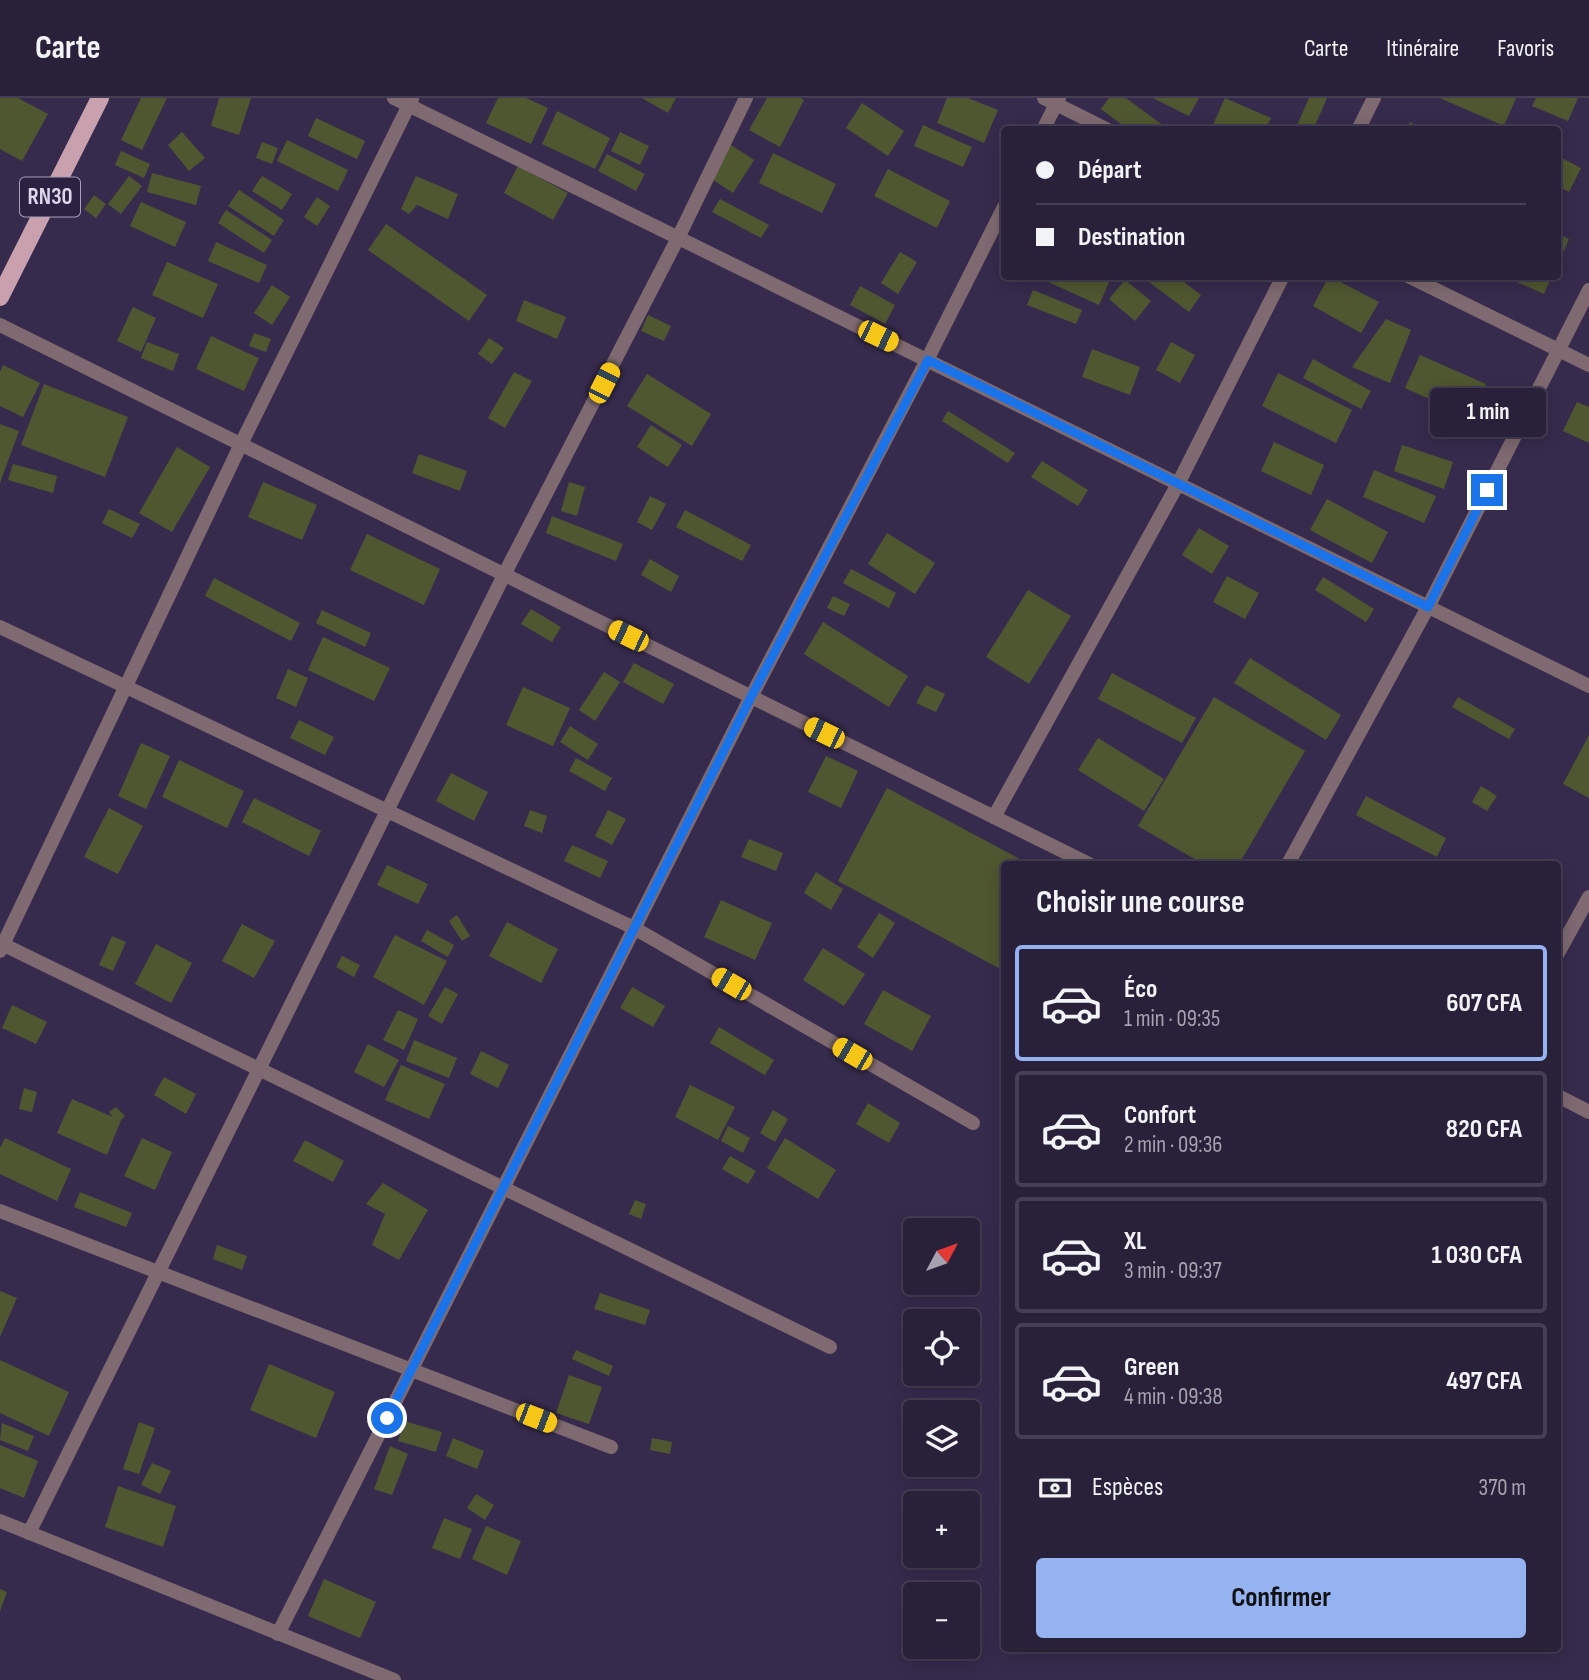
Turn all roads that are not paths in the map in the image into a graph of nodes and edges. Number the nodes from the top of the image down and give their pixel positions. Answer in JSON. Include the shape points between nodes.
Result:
{"nodes":[{"id":1,"x":100,"y":98,"type":"edge"},
{"id":2,"x":394,"y":98,"type":"edge"},
{"id":3,"x":746,"y":98,"type":"edge"},
{"id":4,"x":1374,"y":98,"type":"edge"},
{"id":5,"x":1053,"y":100,"type":"edge"},
{"id":6,"x":411,"y":102,"type":"edge"},
{"id":7,"x":1044,"y":126,"type":"edge"},
{"id":8,"x":1101,"y":126,"type":"edge"},
{"id":9,"x":1360,"y":126,"type":"edge"},
{"id":10,"x":1001,"y":213,"type":"edge"},
{"id":11,"x":678,"y":238,"type":"junction"},
{"id":12,"x":1281,"y":280,"type":"edge"},
{"id":13,"x":1416,"y":280,"type":"edge"},
{"id":14,"x":1589,"y":290,"type":"edge"},
{"id":15,"x":0,"y":297,"type":"edge"},
{"id":16,"x":0,"y":325,"type":"edge"},
{"id":17,"x":1559,"y":350,"type":"junction"},
{"id":18,"x":928,"y":360,"type":"junction"},
{"id":19,"x":1589,"y":365,"type":"edge"},
{"id":20,"x":241,"y":444,"type":"junction"},
{"id":21,"x":1178,"y":484,"type":"junction"},
{"id":22,"x":504,"y":575,"type":"junction"},
{"id":23,"x":1428,"y":607,"type":"junction"},
{"id":24,"x":0,"y":628,"type":"edge"},
{"id":25,"x":1589,"y":686,"type":"edge"},
{"id":26,"x":125,"y":687,"type":"junction"},
{"id":27,"x":751,"y":697,"type":"junction"},
{"id":28,"x":387,"y":812,"type":"junction"},
{"id":29,"x":994,"y":817,"type":"junction"},
{"id":30,"x":1083,"y":861,"type":"edge"},
{"id":31,"x":1290,"y":861,"type":"edge"},
{"id":32,"x":1589,"y":897,"type":"edge"},
{"id":33,"x":634,"y":928,"type":"junction"},
{"id":34,"x":1,"y":946,"type":"edge"},
{"id":35,"x":1561,"y":948,"type":"edge"},
{"id":36,"x":259,"y":1069,"type":"junction"},
{"id":37,"x":1561,"y":1098,"type":"edge"},
{"id":38,"x":1589,"y":1112,"type":"edge"},
{"id":39,"x":973,"y":1123,"type":"dead end"},
{"id":40,"x":503,"y":1188,"type":"junction"},
{"id":41,"x":0,"y":1211,"type":"edge"},
{"id":42,"x":158,"y":1272,"type":"junction"},
{"id":43,"x":830,"y":1348,"type":"dead end"},
{"id":44,"x":411,"y":1370,"type":"junction"},
{"id":45,"x":611,"y":1447,"type":"dead end"},
{"id":46,"x":0,"y":1521,"type":"edge"},
{"id":47,"x":29,"y":1533,"type":"junction"},
{"id":48,"x":278,"y":1633,"type":"junction"},
{"id":49,"x":394,"y":1680,"type":"edge"}],
"edges":[{"from":1,"to":15,"type":"main road","number":"RN30"},
{"from":2,"to":6,"type":"street"},
{"from":3,"to":11,"type":"street"},
{"from":4,"to":9,"type":"street"},
{"from":5,"to":7,"type":"street"},
{"from":5,"to":8,"type":"street"},
{"from":6,"to":11,"type":"street"},
{"from":6,"to":20,"type":"street"},
{"from":10,"to":18,"type":"street"},
{"from":11,"to":18,"type":"street"},
{"from":11,"to":22,"type":"street"},
{"from":12,"to":21,"type":"street"},
{"from":13,"to":17,"type":"street"},
{"from":14,"to":17,"type":"street"},
{"from":16,"to":20,"type":"street"},
{"from":17,"to":19,"type":"street"},
{"from":17,"to":23,"type":"street"},
{"from":18,"to":21,"type":"street"},
{"from":18,"to":27,"type":"street"},
{"from":20,"to":22,"type":"street"},
{"from":20,"to":26,"type":"street"},
{"from":21,"to":23,"type":"street"},
{"from":21,"to":29,"type":"street"},
{"from":22,"to":27,"type":"street"},
{"from":22,"to":28,"type":"street"},
{"from":23,"to":25,"type":"street"},
{"from":23,"to":31,"type":"street"},
{"from":24,"to":26,"type":"street"},
{"from":26,"to":28,"type":"street"},
{"from":26,"to":34,"type":"street"},
{"from":27,"to":29,"type":"street"},
{"from":27,"to":33,"type":"street"},
{"from":28,"to":33,"type":"street"},
{"from":28,"to":36,"type":"street"},
{"from":29,"to":30,"type":"street"},
{"from":32,"to":35,"type":"street"},
{"from":33,"to":39,"type":"street"},
{"from":33,"to":40,"type":"street"},
{"from":34,"to":36,"type":"street"},
{"from":36,"to":40,"type":"street"},
{"from":36,"to":42,"type":"street"},
{"from":37,"to":38,"type":"street"},
{"from":40,"to":43,"type":"street"},
{"from":40,"to":44,"type":"street"},
{"from":41,"to":42,"type":"street"},
{"from":42,"to":44,"type":"street"},
{"from":42,"to":47,"type":"street"},
{"from":44,"to":45,"type":"street"},
{"from":44,"to":48,"type":"street"},
{"from":46,"to":47,"type":"street"},
{"from":47,"to":48,"type":"street"},
{"from":48,"to":49,"type":"street"}]}
